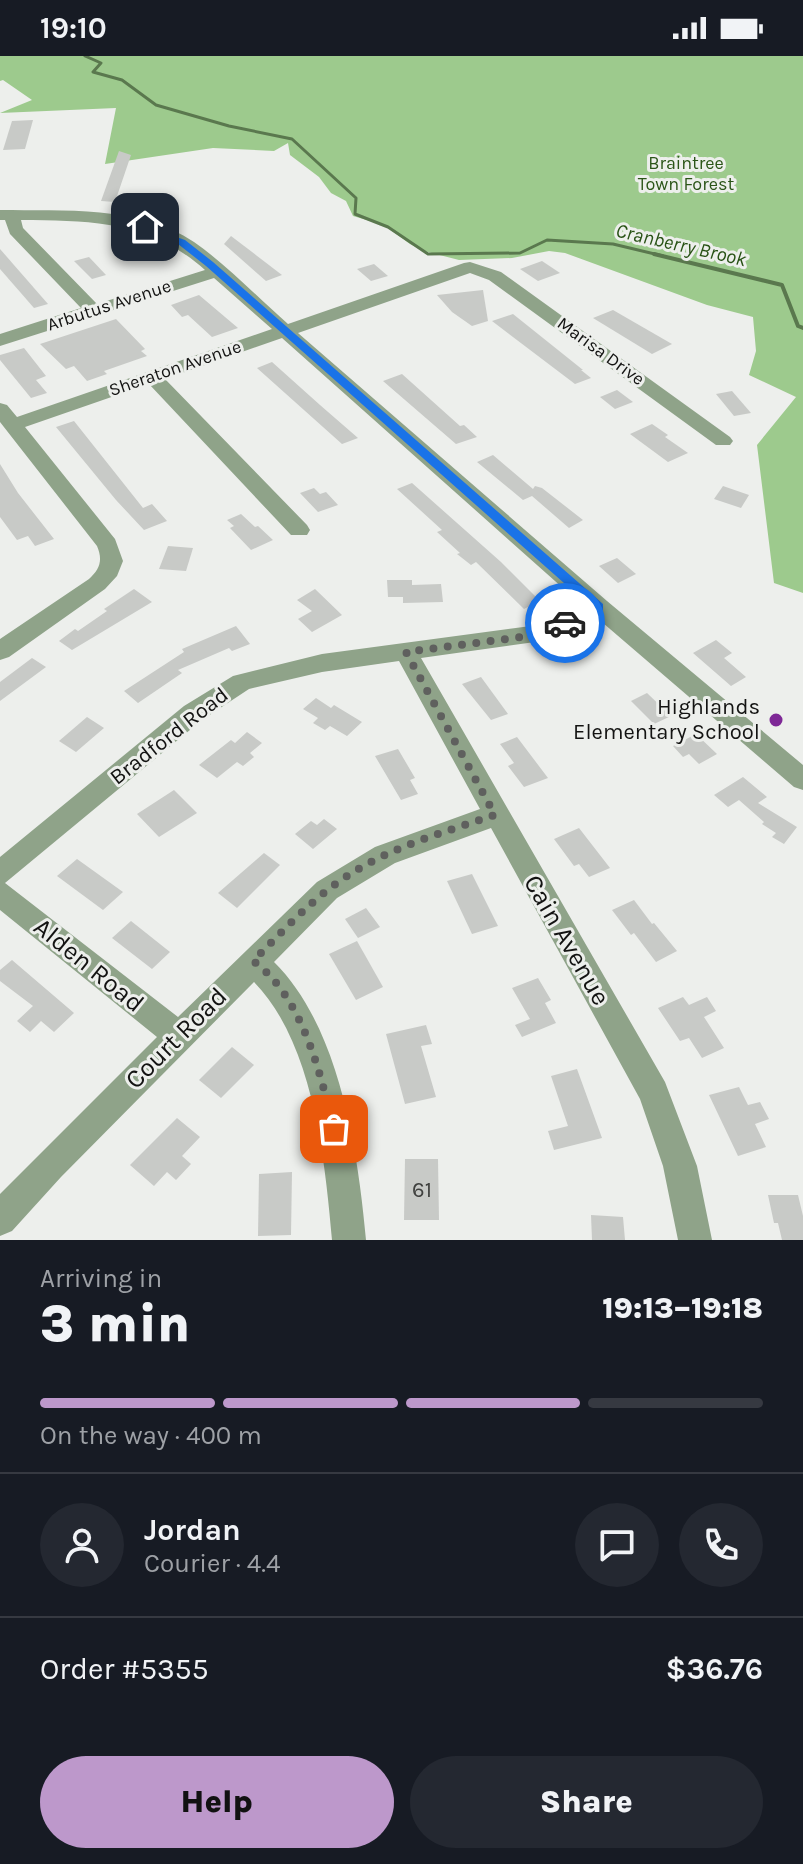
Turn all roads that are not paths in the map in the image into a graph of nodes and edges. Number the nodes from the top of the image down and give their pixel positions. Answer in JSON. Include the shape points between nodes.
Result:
{"nodes":[{"id":1,"x":7,"y":216,"type":"edge"},
{"id":2,"x":475,"y":268,"type":"joint"},
{"id":3,"x":218,"y":271,"type":"junction"},
{"id":4,"x":93,"y":310,"type":"junction"},
{"id":5,"x":285,"y":330,"type":"junction"},
{"id":6,"x":0,"y":340,"type":"edge"},
{"id":7,"x":152,"y":376,"type":"junction"},
{"id":8,"x":6,"y":417,"type":"edge"},
{"id":9,"x":723,"y":441,"type":"dead end"},
{"id":10,"x":299,"y":530,"type":"dead end"},
{"id":11,"x":599,"y":607,"type":"junction"},
{"id":12,"x":0,"y":651,"type":"edge"},
{"id":13,"x":406,"y":652,"type":"junction"},
{"id":14,"x":803,"y":780,"type":"edge"},
{"id":15,"x":495,"y":815,"type":"junction"},
{"id":16,"x":0,"y":873,"type":"edge"},
{"id":17,"x":0,"y":893,"type":"edge"},
{"id":18,"x":253,"y":961,"type":"junction"},
{"id":19,"x":178,"y":1036,"type":"junction"},
{"id":20,"x":0,"y":1219,"type":"edge"},
{"id":21,"x":349,"y":1240,"type":"edge"},
{"id":22,"x":695,"y":1240,"type":"edge"}],
"edges":[{"from":1,"to":3,"type":"street","via":[[128,223],[168,235]]},
{"from":1,"to":4,"type":"street"},
{"from":2,"to":5,"type":"street","name":"Sheraton Avenue"},
{"from":2,"to":9,"type":"street","name":"Marisa Drive","via":[[495,276]]},
{"from":3,"to":4,"type":"street","name":"Arbutus Avenue"},
{"from":3,"to":5,"type":"street"},
{"from":4,"to":6,"type":"street","name":"Arbutus Avenue"},
{"from":5,"to":7,"type":"street","name":"Sheraton Avenue"},
{"from":5,"to":11,"type":"street"},
{"from":7,"to":8,"type":"street","name":"Sheraton Avenue"},
{"from":7,"to":10,"type":"street"},
{"from":8,"to":12,"type":"street","via":[[107,544],[113,561],[97,584]]},
{"from":11,"to":13,"type":"street","name":"Bradford Road","via":[[535,634]]},
{"from":11,"to":14,"type":"street"},
{"from":13,"to":15,"type":"street","name":"Cain Avenue"},
{"from":13,"to":16,"type":"street","name":"Bradford Road","via":[[288,669],[229,688]]},
{"from":15,"to":18,"type":"street","name":"Court Road","via":[[355,871]]},
{"from":15,"to":22,"type":"street","name":"Cain Avenue","via":[[654,1093],[680,1166]]},
{"from":17,"to":19,"type":"street","name":"Alden Road"},
{"from":18,"to":19,"type":"street","name":"Court Road"},
{"from":18,"to":21,"type":"street","via":[[276,981],[291,1005],[322,1086],[341,1164]]},
{"from":19,"to":20,"type":"street","name":"Court Road"}]}
